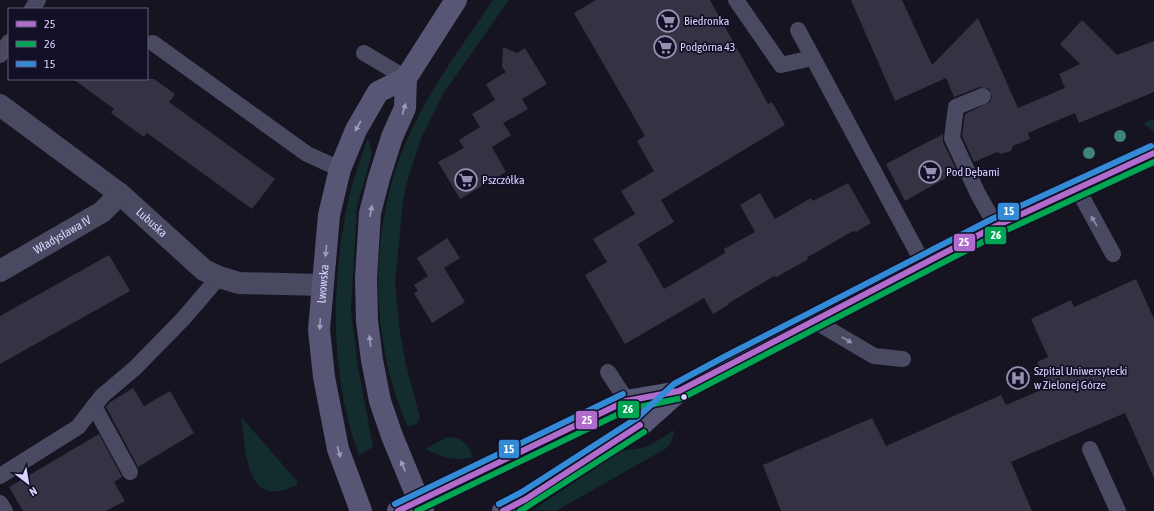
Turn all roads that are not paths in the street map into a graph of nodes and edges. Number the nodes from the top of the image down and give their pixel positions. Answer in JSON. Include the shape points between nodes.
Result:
{"nodes":[{"id":1,"x":456,"y":0,"type":"edge"},
{"id":2,"x":736,"y":0,"type":"edge"},
{"id":3,"x":798,"y":30,"type":"dead end"},
{"id":4,"x":8,"y":43,"type":"edge"},
{"id":5,"x":153,"y":43,"type":"dead end"},
{"id":6,"x":364,"y":53,"type":"dead end"},
{"id":7,"x":0,"y":55,"type":"edge"},
{"id":8,"x":812,"y":58,"type":"junction"},
{"id":9,"x":406,"y":78,"type":"junction"},
{"id":10,"x":983,"y":96,"type":"dead end"},
{"id":11,"x":0,"y":105,"type":"edge"},
{"id":12,"x":1154,"y":153,"type":"edge"},
{"id":13,"x":340,"y":169,"type":"junction"},
{"id":14,"x":1077,"y":188,"type":"junction"},
{"id":15,"x":120,"y":194,"type":"junction"},
{"id":16,"x":996,"y":226,"type":"junction"},
{"id":17,"x":1113,"y":254,"type":"dead end"},
{"id":18,"x":923,"y":264,"type":"junction"},
{"id":19,"x":0,"y":271,"type":"edge"},
{"id":20,"x":219,"y":277,"type":"junction"},
{"id":21,"x":322,"y":285,"type":"junction"},
{"id":22,"x":813,"y":320,"type":"junction"},
{"id":23,"x":903,"y":359,"type":"dead end"},
{"id":24,"x":608,"y":372,"type":"dead end"},
{"id":25,"x":679,"y":392,"type":"junction"},
{"id":26,"x":626,"y":401,"type":"junction"},
{"id":27,"x":94,"y":406,"type":"junction"},
{"id":28,"x":642,"y":424,"type":"junction"},
{"id":29,"x":1090,"y":449,"type":"dead end"},
{"id":30,"x":130,"y":472,"type":"dead end"},
{"id":31,"x":0,"y":476,"type":"edge"},
{"id":32,"x":0,"y":502,"type":"edge"},
{"id":33,"x":420,"y":506,"type":"edge"},
{"id":34,"x":5,"y":511,"type":"edge"},
{"id":35,"x":361,"y":511,"type":"edge"},
{"id":36,"x":398,"y":511,"type":"edge"},
{"id":37,"x":503,"y":511,"type":"edge"},
{"id":38,"x":1118,"y":511,"type":"edge"}],
"edges":[{"from":1,"to":9,"type":"street"},
{"from":2,"to":8,"type":"lane","via":[[781,65]]},
{"from":3,"to":8,"type":"lane"},
{"from":4,"to":7,"type":"lane"},
{"from":5,"to":13,"type":"lane","via":[[307,154]]},
{"from":6,"to":9,"type":"lane"},
{"from":8,"to":18,"type":"lane"},
{"from":9,"to":13,"type":"street","name":"Lwowska","one_way":true,"via":[[378,92],[356,130]]},
{"from":33,"to":9,"type":"street","one_way":true,"via":[[380,402],[367,321],[366,278],[370,213],[378,178],[405,108]]},
{"from":10,"to":16,"type":"lane","via":[[956,107],[952,138]]},
{"from":11,"to":15,"type":"street","name":"Lubuska"},
{"from":12,"to":14,"type":"street"},
{"from":13,"to":21,"type":"street","name":"Lwowska","one_way":true,"via":[[329,215]]},
{"from":14,"to":16,"type":"street"},
{"from":17,"to":14,"type":"lane","one_way":true},
{"from":15,"to":19,"type":"street","name":"Władysława IV","via":[[102,212]]},
{"from":15,"to":20,"type":"street","name":"Lubuska","via":[[204,270]]},
{"from":16,"to":18,"type":"street"},
{"from":18,"to":22,"type":"street"},
{"from":20,"to":21,"type":"street","name":"Lubuska","via":[[239,283]]},
{"from":20,"to":27,"type":"lane","via":[[151,352]]},
{"from":21,"to":35,"type":"street","name":"Lwowska","one_way":true,"via":[[319,330],[324,377],[338,449]]},
{"from":22,"to":23,"type":"lane","one_way":true,"via":[[874,356]]},
{"from":22,"to":25,"type":"street"},
{"from":24,"to":26,"type":"lane"},
{"from":25,"to":26,"type":"street"},
{"from":25,"to":28,"type":"street"},
{"from":26,"to":28,"type":"lane"},
{"from":26,"to":33,"type":"street"},
{"from":27,"to":30,"type":"lane"},
{"from":27,"to":31,"type":"lane","via":[[78,427]]},
{"from":28,"to":37,"type":"street","via":[[526,499]]},
{"from":29,"to":38,"type":"lane"},
{"from":32,"to":34,"type":"lane"},
{"from":33,"to":36,"type":"street"}]}
